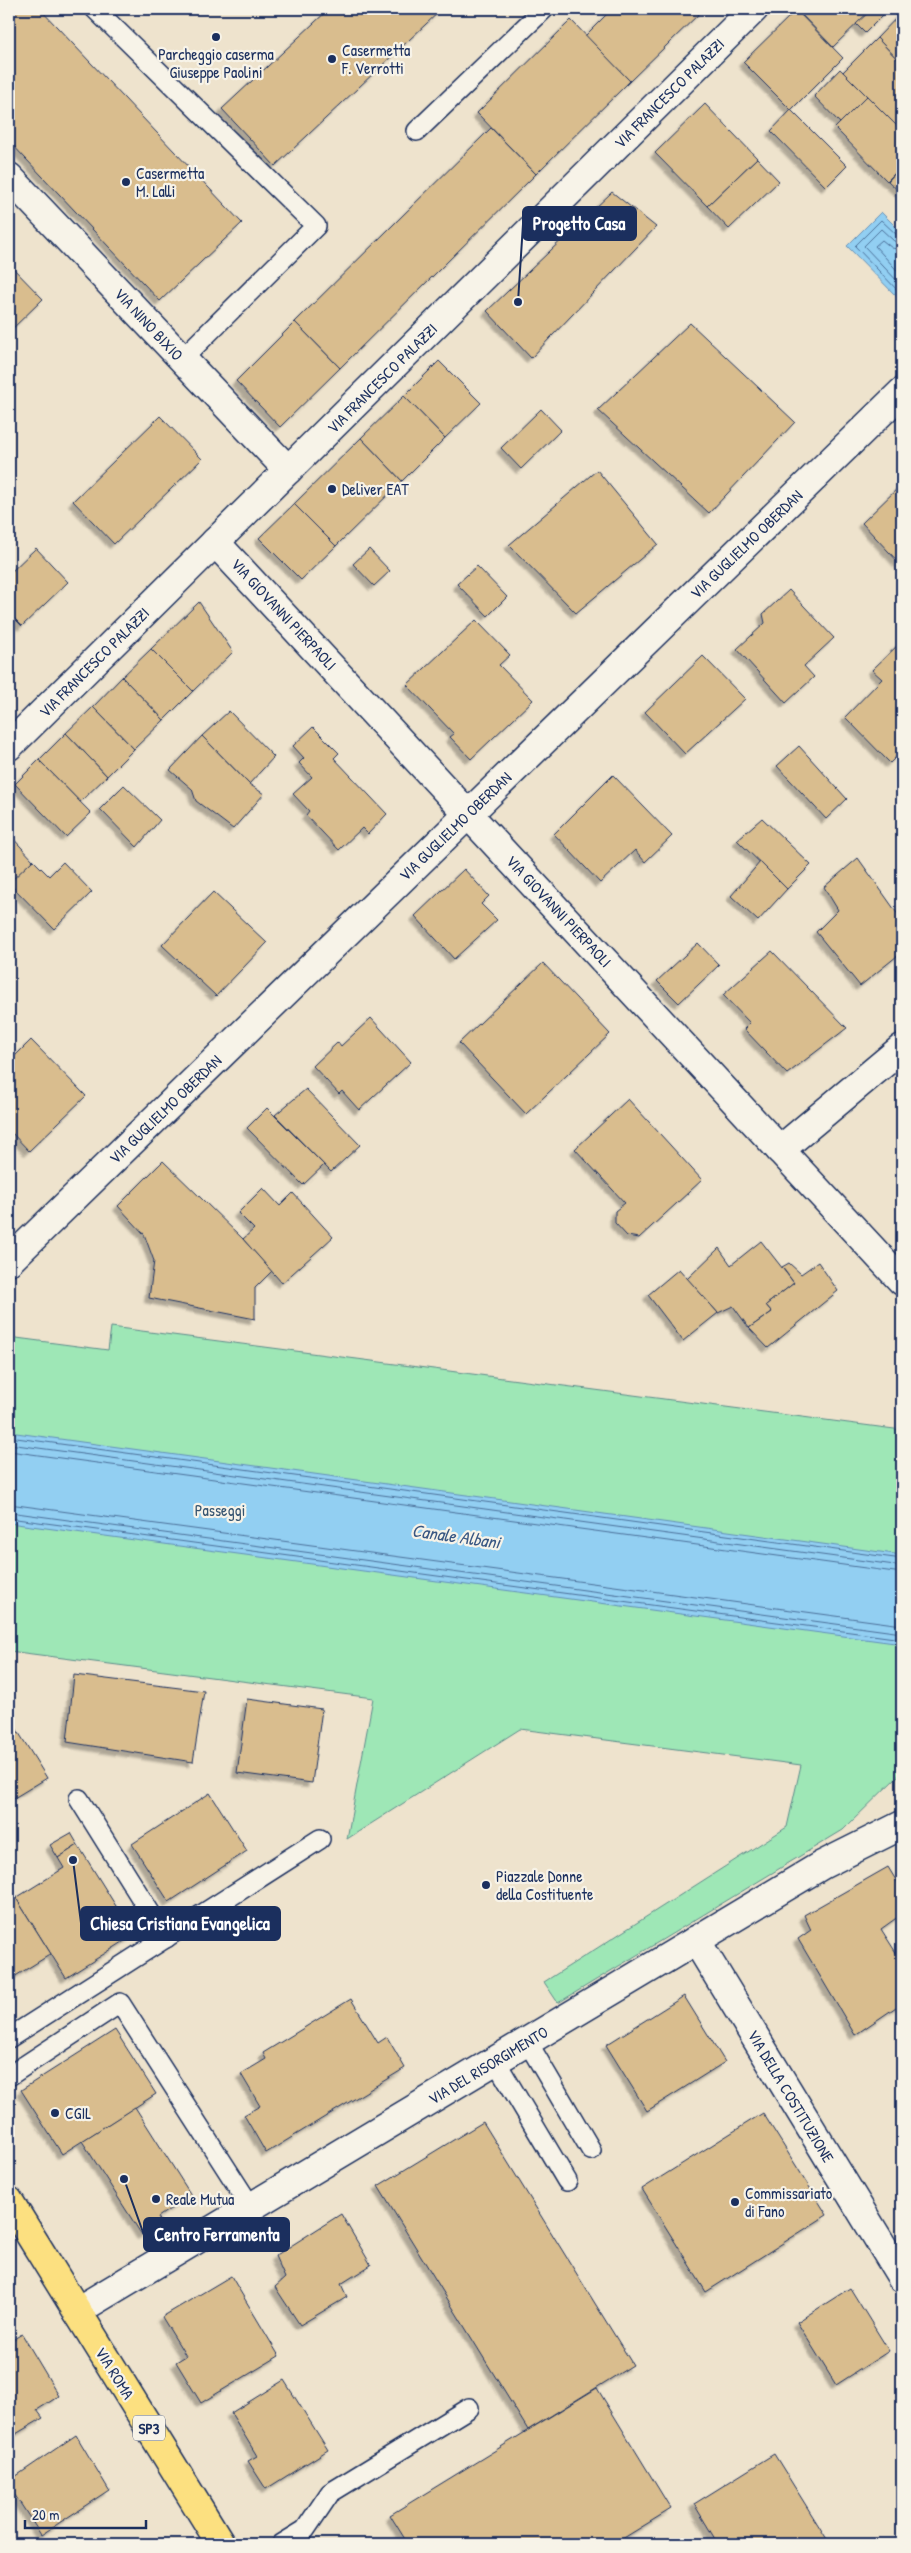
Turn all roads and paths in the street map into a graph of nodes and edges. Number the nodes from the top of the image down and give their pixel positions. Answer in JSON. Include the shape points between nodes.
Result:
{"nodes":[{"id":1,"x":95,"y":9,"type":"edge"},
{"id":2,"x":544,"y":9,"type":"edge"},
{"id":3,"x":754,"y":9,"type":"edge"},
{"id":4,"x":418,"y":131,"type":"dead end"},
{"id":5,"x":9,"y":177,"type":"edge"},
{"id":6,"x":182,"y":358,"type":"junction"},
{"id":7,"x":902,"y":392,"type":"edge"},
{"id":8,"x":288,"y":470,"type":"junction"},
{"id":9,"x":215,"y":542,"type":"junction"},
{"id":10,"x":9,"y":746,"type":"edge"},
{"id":11,"x":468,"y":813,"type":"junction"},
{"id":12,"x":902,"y":1048,"type":"edge"},
{"id":13,"x":780,"y":1150,"type":"junction"},
{"id":14,"x":9,"y":1262,"type":"edge"},
{"id":15,"x":902,"y":1281,"type":"edge"},
{"id":16,"x":79,"y":1799,"type":"dead end"},
{"id":17,"x":902,"y":1825,"type":"edge"},
{"id":18,"x":320,"y":1839,"type":"dead end"},
{"id":19,"x":166,"y":1938,"type":"junction"},
{"id":20,"x":696,"y":1940,"type":"junction"},
{"id":21,"x":9,"y":2038,"type":"edge"},
{"id":22,"x":527,"y":2042,"type":"junction"},
{"id":23,"x":495,"y":2060,"type":"junction"},
{"id":24,"x":9,"y":2076,"type":"edge"},
{"id":25,"x":591,"y":2150,"type":"dead end"},
{"id":26,"x":567,"y":2180,"type":"dead end"},
{"id":27,"x":9,"y":2201,"type":"edge"},
{"id":28,"x":251,"y":2207,"type":"junction"},
{"id":29,"x":902,"y":2278,"type":"edge"},
{"id":30,"x":77,"y":2312,"type":"junction"},
{"id":31,"x":469,"y":2408,"type":"dead end"},
{"id":32,"x":310,"y":2537,"type":"edge"},
{"id":33,"x":221,"y":2544,"type":"edge"},
{"id":34,"x":282,"y":2544,"type":"edge"}],
"edges":[{"from":1,"to":6,"type":"lane","via":[[316,226]]},
{"from":2,"to":4,"type":"lane"},
{"from":3,"to":8,"type":"street","name":"VIA FRANCESCO PALAZZI"},
{"from":5,"to":6,"type":"street","name":"VIA NINO BIXIO"},
{"from":6,"to":8,"type":"street","name":"VIA NINO BIXIO"},
{"from":7,"to":11,"type":"street","name":"VIA GUGLIELMO OBERDAN"},
{"from":8,"to":9,"type":"street","name":"VIA FRANCESCO PALAZZI"},
{"from":9,"to":10,"type":"street","name":"VIA FRANCESCO PALAZZI"},
{"from":9,"to":11,"type":"street","name":"VIA GIOVANNI PIERPAOLI"},
{"from":11,"to":13,"type":"street","name":"VIA GIOVANNI PIERPAOLI"},
{"from":11,"to":14,"type":"street","name":"VIA GUGLIELMO OBERDAN"},
{"from":12,"to":13,"type":"street"},
{"from":13,"to":15,"type":"street","name":"VIA GIOVANNI PIERPAOLI"},
{"from":16,"to":19,"type":"lane"},
{"from":17,"to":20,"type":"street","name":"VIA DEL RISORGIMENTO","via":[[822,1865]]},
{"from":18,"to":19,"type":"lane"},
{"from":19,"to":21,"type":"lane"},
{"from":20,"to":22,"type":"street","name":"VIA DEL RISORGIMENTO"},
{"from":20,"to":29,"type":"street","name":"VIA DELLA COSTITUZIONE"},
{"from":22,"to":23,"type":"street","name":"VIA DEL RISORGIMENTO"},
{"from":22,"to":25,"type":"lane"},
{"from":23,"to":26,"type":"lane"},
{"from":23,"to":28,"type":"street","name":"VIA DEL RISORGIMENTO"},
{"from":24,"to":28,"type":"lane","via":[[120,2003]]},
{"from":27,"to":30,"type":"main road","name":"VIA ROMA","number":"SP3"},
{"from":28,"to":30,"type":"street","name":"VIA DEL RISORGIMENTO"},
{"from":30,"to":33,"type":"main road","name":"VIA ROMA","number":"SP3"},
{"from":31,"to":32,"type":"lane","via":[[330,2493]]},
{"from":32,"to":34,"type":"lane"}]}
